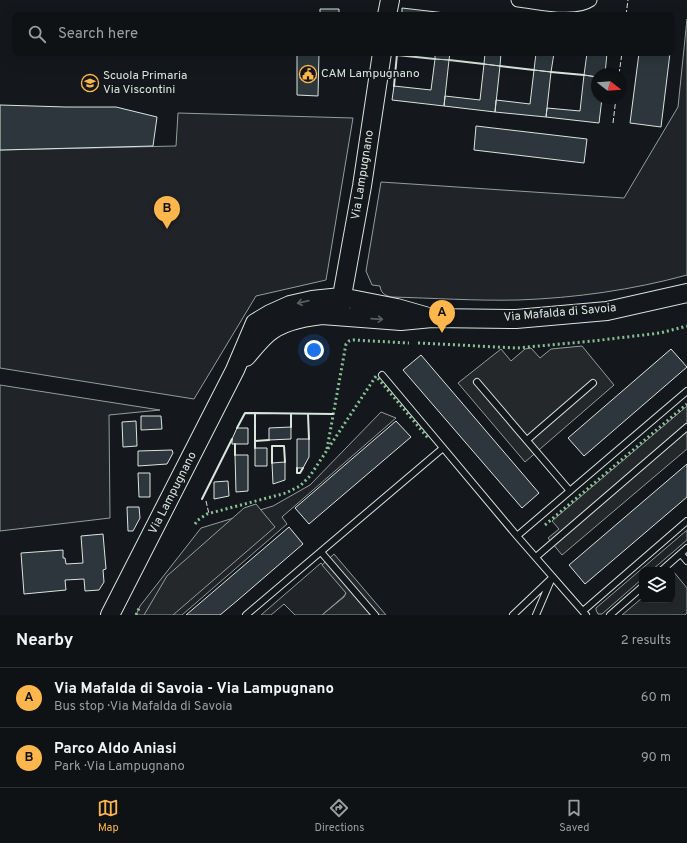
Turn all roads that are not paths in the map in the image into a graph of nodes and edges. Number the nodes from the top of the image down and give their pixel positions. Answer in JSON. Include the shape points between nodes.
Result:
{"nodes":[{"id":1,"x":390,"y":0,"type":"edge"},
{"id":2,"x":518,"y":0,"type":"edge"},
{"id":3,"x":590,"y":0,"type":"edge"},
{"id":4,"x":388,"y":12,"type":"edge"},
{"id":5,"x":382,"y":56,"type":"edge"},
{"id":6,"x":687,"y":292,"type":"edge"},
{"id":7,"x":341,"y":296,"type":"junction"},
{"id":8,"x":338,"y":316,"type":"junction"},
{"id":9,"x":432,"y":318,"type":"junction"},
{"id":10,"x":235,"y":370,"type":"junction"},
{"id":11,"x":382,"y":375,"type":"dead end"},
{"id":12,"x":477,"y":382,"type":"dead end"},
{"id":13,"x":593,"y":383,"type":"dead end"},
{"id":14,"x":687,"y":392,"type":"edge"},
{"id":15,"x":687,"y":427,"type":"edge"},
{"id":16,"x":527,"y":440,"type":"junction"},
{"id":17,"x":443,"y":448,"type":"junction"},
{"id":18,"x":570,"y":491,"type":"junction"},
{"id":19,"x":687,"y":521,"type":"edge"},
{"id":20,"x":518,"y":536,"type":"junction"},
{"id":21,"x":687,"y":548,"type":"edge"},
{"id":22,"x":321,"y":552,"type":"junction"},
{"id":23,"x":681,"y":554,"type":"junction"},
{"id":24,"x":536,"y":558,"type":"junction"},
{"id":25,"x":687,"y":561,"type":"edge"},
{"id":26,"x":666,"y":567,"type":"edge"},
{"id":27,"x":553,"y":577,"type":"junction"},
{"id":28,"x":639,"y":591,"type":"edge"},
{"id":29,"x":585,"y":613,"type":"edge"},
{"id":30,"x":515,"y":614,"type":"edge"},
{"id":31,"x":110,"y":615,"type":"edge"},
{"id":32,"x":246,"y":615,"type":"edge"},
{"id":33,"x":375,"y":615,"type":"edge"},
{"id":34,"x":536,"y":615,"type":"edge"},
{"id":35,"x":610,"y":615,"type":"edge"}],
"edges":[{"from":1,"to":4,"type":"street"},
{"from":2,"to":3,"type":"street","via":[[573,6],[585,4]]},
{"from":5,"to":7,"type":"street","name":"Via Lampugnano","via":[[362,186]]},
{"from":6,"to":9,"type":"street","name":"Via Mafalda di Savoia","via":[[606,311],[516,319]]},
{"from":7,"to":8,"type":"street","name":"Via Lampugnano"},
{"from":7,"to":9,"type":"street","name":"Via Mafalda di Savoia"},
{"from":7,"to":10,"type":"street","name":"Via Lampugnano","one_way":true,"via":[[290,305],[255,323]]},
{"from":8,"to":9,"type":"street","name":"Via Mafalda di Savoia","one_way":true,"via":[[401,321]]},
{"from":8,"to":10,"type":"street","name":"Via Lampugnano","via":[[312,316],[282,325],[268,333]]},
{"from":10,"to":31,"type":"street","name":"Via Lampugnano"},
{"from":11,"to":17,"type":"lane"},
{"from":12,"to":16,"type":"lane"},
{"from":13,"to":16,"type":"lane"},
{"from":14,"to":18,"type":"lane"},
{"from":15,"to":24,"type":"lane"},
{"from":16,"to":18,"type":"lane"},
{"from":17,"to":20,"type":"lane"},
{"from":17,"to":22,"type":"lane"},
{"from":18,"to":20,"type":"lane"},
{"from":19,"to":29,"type":"lane"},
{"from":20,"to":24,"type":"lane"},
{"from":21,"to":23,"type":"lane"},
{"from":22,"to":32,"type":"lane"},
{"from":22,"to":33,"type":"lane"},
{"from":23,"to":25,"type":"lane"},
{"from":23,"to":26,"type":"lane"},
{"from":24,"to":27,"type":"lane"},
{"from":27,"to":29,"type":"lane"},
{"from":27,"to":30,"type":"lane"},
{"from":27,"to":34,"type":"lane"},
{"from":28,"to":35,"type":"lane"}]}
